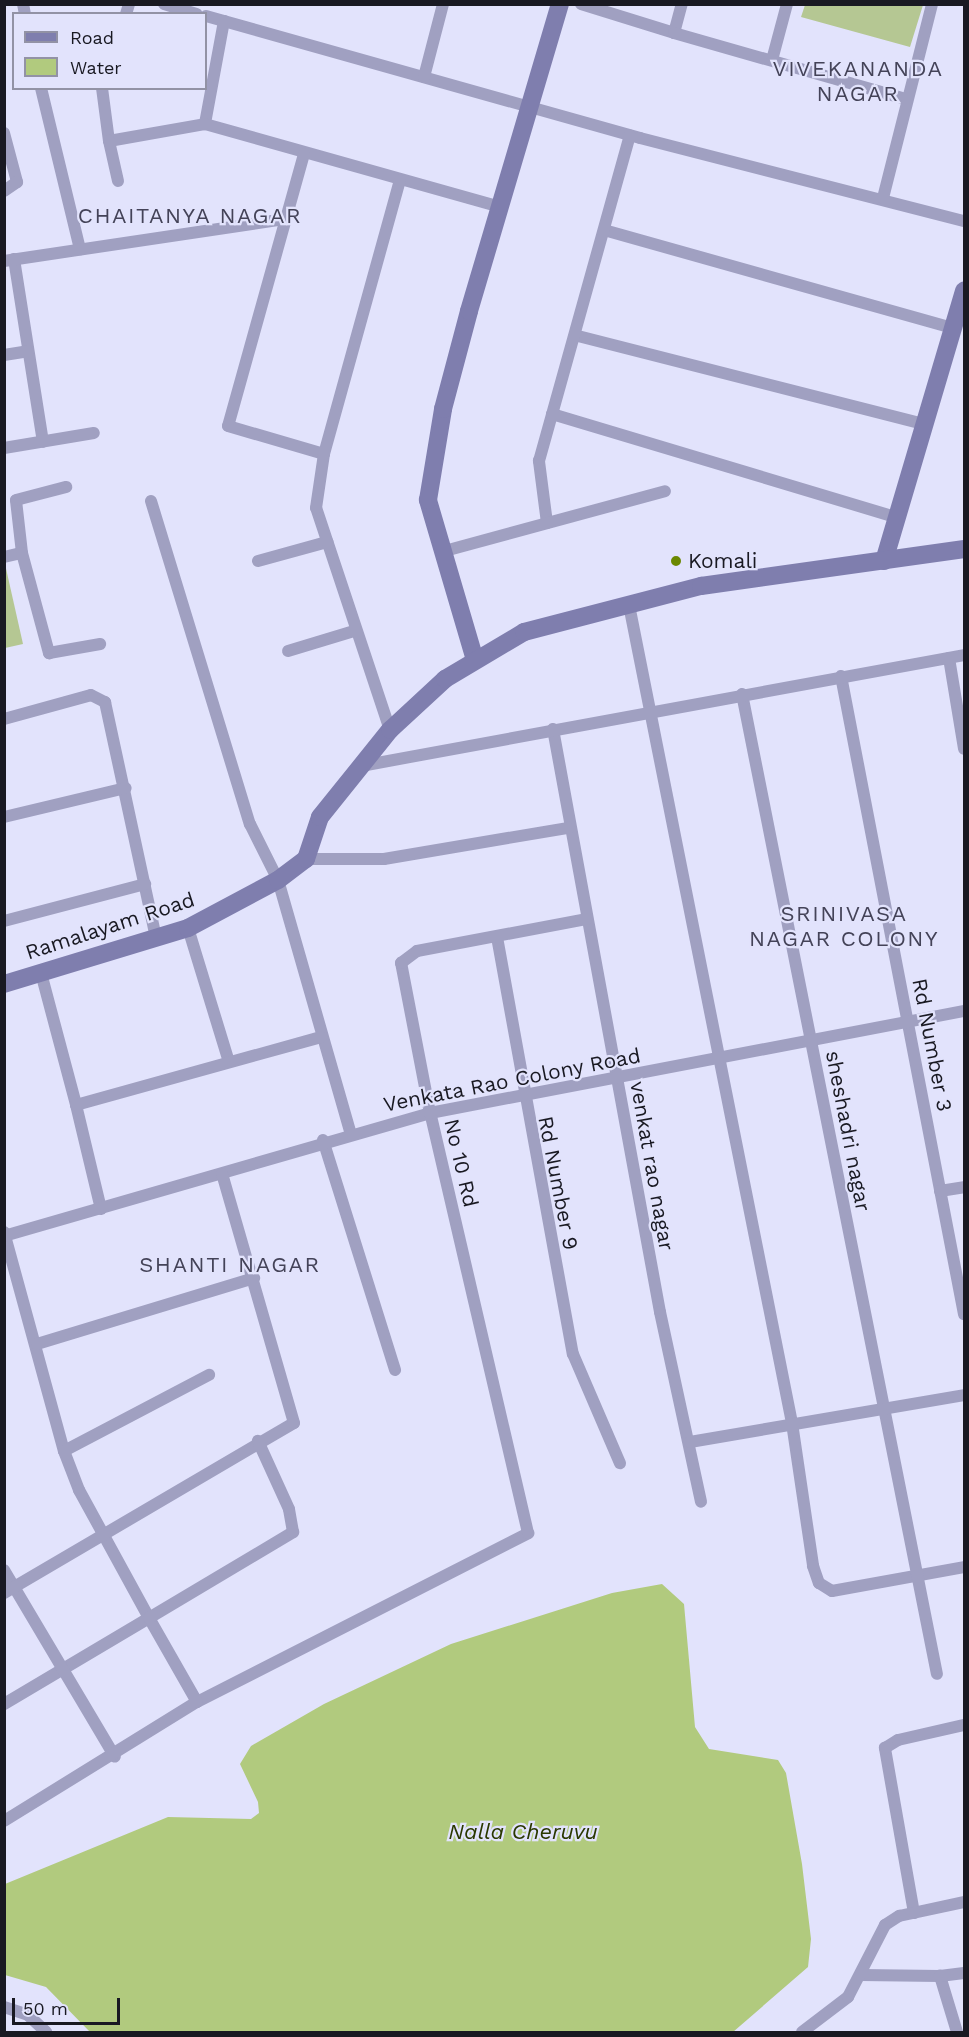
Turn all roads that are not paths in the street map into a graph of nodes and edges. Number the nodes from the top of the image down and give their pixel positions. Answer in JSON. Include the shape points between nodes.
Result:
{"nodes":[{"id":1,"x":164,"y":4,"type":"edge"},
{"id":2,"x":443,"y":4,"type":"edge"},
{"id":3,"x":560,"y":4,"type":"edge"},
{"id":4,"x":581,"y":4,"type":"edge"},
{"id":5,"x":682,"y":4,"type":"edge"},
{"id":6,"x":788,"y":4,"type":"edge"},
{"id":7,"x":932,"y":4,"type":"edge"},
{"id":8,"x":190,"y":12,"type":"edge"},
{"id":9,"x":207,"y":16,"type":"edge"},
{"id":10,"x":224,"y":21,"type":"junction"},
{"id":11,"x":674,"y":33,"type":"junction"},
{"id":12,"x":772,"y":60,"type":"junction"},
{"id":13,"x":424,"y":77,"type":"junction"},
{"id":14,"x":41,"y":90,"type":"edge"},
{"id":15,"x":102,"y":90,"type":"edge"},
{"id":16,"x":906,"y":99,"type":"junction"},
{"id":17,"x":531,"y":106,"type":"junction"},
{"id":18,"x":205,"y":124,"type":"junction"},
{"id":19,"x":4,"y":132,"type":"edge"},
{"id":20,"x":630,"y":135,"type":"junction"},
{"id":21,"x":109,"y":141,"type":"junction"},
{"id":22,"x":304,"y":154,"type":"junction"},
{"id":23,"x":400,"y":180,"type":"junction"},
{"id":24,"x":118,"y":181,"type":"dead end"},
{"id":25,"x":4,"y":191,"type":"edge"},
{"id":26,"x":883,"y":198,"type":"junction"},
{"id":27,"x":500,"y":207,"type":"junction"},
{"id":28,"x":286,"y":219,"type":"junction"},
{"id":29,"x":964,"y":221,"type":"edge"},
{"id":30,"x":604,"y":230,"type":"junction"},
{"id":31,"x":80,"y":249,"type":"junction"},
{"id":32,"x":9,"y":260,"type":"edge"},
{"id":33,"x":964,"y":291,"type":"edge"},
{"id":34,"x":952,"y":328,"type":"junction"},
{"id":35,"x":578,"y":336,"type":"junction"},
{"id":36,"x":28,"y":351,"type":"junction"},
{"id":37,"x":4,"y":355,"type":"edge"},
{"id":38,"x":552,"y":414,"type":"junction"},
{"id":39,"x":924,"y":424,"type":"junction"},
{"id":40,"x":94,"y":433,"type":"dead end"},
{"id":41,"x":43,"y":442,"type":"junction"},
{"id":42,"x":4,"y":448,"type":"edge"},
{"id":43,"x":324,"y":454,"type":"junction"},
{"id":44,"x":66,"y":487,"type":"dead end"},
{"id":45,"x":665,"y":491,"type":"dead end"},
{"id":46,"x":151,"y":501,"type":"dead end"},
{"id":47,"x":896,"y":517,"type":"junction"},
{"id":48,"x":547,"y":523,"type":"junction"},
{"id":49,"x":327,"y":542,"type":"junction"},
{"id":50,"x":964,"y":549,"type":"edge"},
{"id":51,"x":441,"y":552,"type":"junction"},
{"id":52,"x":22,"y":553,"type":"junction"},
{"id":53,"x":4,"y":557,"type":"edge"},
{"id":54,"x":258,"y":561,"type":"dead end"},
{"id":55,"x":884,"y":561,"type":"junction"},
{"id":56,"x":630,"y":605,"type":"junction"},
{"id":57,"x":354,"y":631,"type":"junction"},
{"id":58,"x":100,"y":644,"type":"dead end"},
{"id":59,"x":288,"y":651,"type":"dead end"},
{"id":60,"x":964,"y":655,"type":"edge"},
{"id":61,"x":949,"y":658,"type":"junction"},
{"id":62,"x":476,"y":660,"type":"junction"},
{"id":63,"x":841,"y":676,"type":"junction"},
{"id":64,"x":742,"y":694,"type":"junction"},
{"id":65,"x":650,"y":711,"type":"junction"},
{"id":66,"x":4,"y":718,"type":"edge"},
{"id":67,"x":553,"y":729,"type":"junction"},
{"id":68,"x":390,"y":730,"type":"junction"},
{"id":69,"x":964,"y":748,"type":"edge"},
{"id":70,"x":361,"y":766,"type":"junction"},
{"id":71,"x":126,"y":788,"type":"junction"},
{"id":72,"x":4,"y":817,"type":"edge"},
{"id":73,"x":568,"y":828,"type":"junction"},
{"id":74,"x":306,"y":859,"type":"junction"},
{"id":75,"x":278,"y":880,"type":"junction"},
{"id":76,"x":145,"y":884,"type":"junction"},
{"id":77,"x":586,"y":920,"type":"junction"},
{"id":78,"x":4,"y":921,"type":"edge"},
{"id":79,"x":188,"y":928,"type":"junction"},
{"id":80,"x":496,"y":937,"type":"junction"},
{"id":81,"x":156,"y":938,"type":"junction"},
{"id":82,"x":40,"y":973,"type":"junction"},
{"id":83,"x":4,"y":984,"type":"edge"},
{"id":84,"x":964,"y":1011,"type":"edge"},
{"id":85,"x":908,"y":1023,"type":"junction"},
{"id":86,"x":321,"y":1037,"type":"junction"},
{"id":87,"x":810,"y":1040,"type":"junction"},
{"id":88,"x":716,"y":1058,"type":"junction"},
{"id":89,"x":228,"y":1059,"type":"junction"},
{"id":90,"x":617,"y":1080,"type":"junction"},
{"id":91,"x":521,"y":1096,"type":"junction"},
{"id":92,"x":76,"y":1105,"type":"junction"},
{"id":93,"x":430,"y":1113,"type":"junction"},
{"id":94,"x":351,"y":1135,"type":"junction"},
{"id":95,"x":323,"y":1140,"type":"junction"},
{"id":96,"x":222,"y":1174,"type":"junction"},
{"id":97,"x":964,"y":1187,"type":"edge"},
{"id":98,"x":940,"y":1191,"type":"junction"},
{"id":99,"x":101,"y":1209,"type":"junction"},
{"id":100,"x":5,"y":1235,"type":"edge"},
{"id":101,"x":254,"y":1278,"type":"junction"},
{"id":102,"x":961,"y":1278,"type":"edge"},
{"id":103,"x":964,"y":1314,"type":"edge"},
{"id":104,"x":37,"y":1344,"type":"junction"},
{"id":105,"x":395,"y":1370,"type":"dead end"},
{"id":106,"x":209,"y":1375,"type":"dead end"},
{"id":107,"x":964,"y":1395,"type":"edge"},
{"id":108,"x":883,"y":1406,"type":"junction"},
{"id":109,"x":792,"y":1423,"type":"junction"},
{"id":110,"x":258,"y":1441,"type":"junction"},
{"id":111,"x":690,"y":1442,"type":"junction"},
{"id":112,"x":64,"y":1451,"type":"junction"},
{"id":113,"x":620,"y":1463,"type":"dead end"},
{"id":114,"x":701,"y":1502,"type":"dead end"},
{"id":115,"x":103,"y":1532,"type":"junction"},
{"id":116,"x":964,"y":1567,"type":"edge"},
{"id":117,"x":4,"y":1570,"type":"edge"},
{"id":118,"x":915,"y":1576,"type":"junction"},
{"id":119,"x":10,"y":1590,"type":"edge"},
{"id":120,"x":149,"y":1618,"type":"junction"},
{"id":121,"x":68,"y":1670,"type":"junction"},
{"id":122,"x":937,"y":1674,"type":"dead end"},
{"id":123,"x":197,"y":1702,"type":"junction"},
{"id":124,"x":4,"y":1704,"type":"edge"},
{"id":125,"x":964,"y":1728,"type":"edge"},
{"id":126,"x":115,"y":1757,"type":"junction"},
{"id":127,"x":4,"y":1821,"type":"edge"},
{"id":128,"x":964,"y":1902,"type":"edge"},
{"id":129,"x":914,"y":1913,"type":"junction"},
{"id":130,"x":964,"y":1973,"type":"edge"},
{"id":131,"x":861,"y":1975,"type":"junction"},
{"id":132,"x":940,"y":1976,"type":"junction"},
{"id":133,"x":4,"y":2007,"type":"edge"},
{"id":134,"x":46,"y":2032,"type":"edge"},
{"id":135,"x":802,"y":2032,"type":"edge"},
{"id":136,"x":957,"y":2032,"type":"edge"}],
"edges":[{"from":1,"to":8,"type":"street"},
{"from":2,"to":13,"type":"street"},
{"from":3,"to":17,"type":"street"},
{"from":4,"to":11,"type":"street"},
{"from":5,"to":11,"type":"street"},
{"from":6,"to":12,"type":"street"},
{"from":7,"to":16,"type":"street"},
{"from":9,"to":10,"type":"street"},
{"from":10,"to":13,"type":"street"},
{"from":10,"to":18,"type":"street"},
{"from":11,"to":12,"type":"street"},
{"from":12,"to":16,"type":"street"},
{"from":13,"to":17,"type":"street"},
{"from":14,"to":31,"type":"street"},
{"from":15,"to":21,"type":"street"},
{"from":16,"to":26,"type":"street"},
{"from":17,"to":20,"type":"street"},
{"from":17,"to":27,"type":"street"},
{"from":18,"to":21,"type":"street"},
{"from":18,"to":22,"type":"street"},
{"from":19,"to":25,"type":"street","via":[[17,182]]},
{"from":20,"to":26,"type":"street"},
{"from":20,"to":30,"type":"street"},
{"from":21,"to":24,"type":"street"},
{"from":22,"to":23,"type":"street"},
{"from":22,"to":28,"type":"street"},
{"from":23,"to":27,"type":"street"},
{"from":23,"to":43,"type":"street"},
{"from":26,"to":29,"type":"street"},
{"from":27,"to":51,"type":"street","via":[[443,409],[428,500]]},
{"from":28,"to":31,"type":"street"},
{"from":28,"to":43,"type":"street","via":[[228,426]]},
{"from":30,"to":34,"type":"street"},
{"from":30,"to":35,"type":"street"},
{"from":31,"to":32,"type":"street"},
{"from":32,"to":36,"type":"street"},
{"from":33,"to":34,"type":"street"},
{"from":34,"to":39,"type":"street"},
{"from":35,"to":38,"type":"street"},
{"from":35,"to":39,"type":"street"},
{"from":36,"to":37,"type":"street"},
{"from":36,"to":41,"type":"street"},
{"from":38,"to":47,"type":"street"},
{"from":38,"to":48,"type":"street","via":[[539,461]]},
{"from":39,"to":47,"type":"street"},
{"from":40,"to":41,"type":"street"},
{"from":41,"to":42,"type":"street"},
{"from":43,"to":49,"type":"street","via":[[316,508]]},
{"from":44,"to":52,"type":"street","via":[[16,500]]},
{"from":45,"to":48,"type":"street"},
{"from":46,"to":75,"type":"street","via":[[250,824]]},
{"from":47,"to":55,"type":"street"},
{"from":48,"to":51,"type":"street"},
{"from":49,"to":54,"type":"street"},
{"from":49,"to":57,"type":"street"},
{"from":50,"to":55,"type":"street"},
{"from":51,"to":62,"type":"street"},
{"from":52,"to":53,"type":"street"},
{"from":52,"to":58,"type":"street","via":[[45,649],[57,654]]},
{"from":55,"to":56,"type":"street","via":[[701,586]]},
{"from":56,"to":62,"type":"street","via":[[524,632]]},
{"from":56,"to":65,"type":"street"},
{"from":57,"to":59,"type":"street"},
{"from":57,"to":68,"type":"street"},
{"from":60,"to":61,"type":"street"},
{"from":61,"to":63,"type":"street"},
{"from":61,"to":69,"type":"street"},
{"from":62,"to":68,"type":"street","via":[[445,679]]},
{"from":63,"to":64,"type":"street"},
{"from":63,"to":85,"type":"street","name":"Rd Number 3"},
{"from":64,"to":65,"type":"street"},
{"from":64,"to":87,"type":"street","name":"sheshadri nagar"},
{"from":65,"to":67,"type":"street"},
{"from":65,"to":88,"type":"street"},
{"from":66,"to":71,"type":"street","via":[[100,697]]},
{"from":67,"to":70,"type":"street"},
{"from":67,"to":73,"type":"street","name":"venkat rao nagar"},
{"from":68,"to":70,"type":"street"},
{"from":70,"to":74,"type":"street","via":[[320,817]]},
{"from":71,"to":72,"type":"street"},
{"from":71,"to":76,"type":"street"},
{"from":73,"to":74,"type":"street","via":[[384,859]]},
{"from":73,"to":77,"type":"street","name":"venkat rao nagar"},
{"from":74,"to":75,"type":"street","name":"Ramalayam Road"},
{"from":75,"to":79,"type":"street","name":"Ramalayam Road"},
{"from":75,"to":86,"type":"street"},
{"from":76,"to":78,"type":"street"},
{"from":76,"to":81,"type":"street"},
{"from":77,"to":80,"type":"street","name":"No 10 Rd"},
{"from":77,"to":90,"type":"street","name":"venkat rao nagar"},
{"from":79,"to":81,"type":"street","name":"Ramalayam Road"},
{"from":79,"to":89,"type":"street"},
{"from":80,"to":91,"type":"street","name":"Rd Number 9"},
{"from":80,"to":93,"type":"street","name":"No 10 Rd","via":[[417,951],[401,963]]},
{"from":81,"to":82,"type":"street","name":"Ramalayam Road"},
{"from":82,"to":83,"type":"street","name":"Ramalayam Road"},
{"from":82,"to":92,"type":"street"},
{"from":84,"to":85,"type":"street","name":"Venkata Rao Colony Road"},
{"from":85,"to":87,"type":"street","name":"Venkata Rao Colony Road"},
{"from":85,"to":98,"type":"street","name":"Rd Number 3"},
{"from":86,"to":89,"type":"street"},
{"from":86,"to":94,"type":"street"},
{"from":87,"to":88,"type":"street","name":"Venkata Rao Colony Road"},
{"from":87,"to":108,"type":"street","name":"sheshadri nagar"},
{"from":88,"to":90,"type":"street","name":"Venkata Rao Colony Road"},
{"from":88,"to":109,"type":"street"},
{"from":89,"to":92,"type":"street"},
{"from":90,"to":91,"type":"street","name":"Venkata Rao Colony Road"},
{"from":90,"to":111,"type":"street","name":"venkat rao nagar"},
{"from":91,"to":93,"type":"street","name":"Venkata Rao Colony Road"},
{"from":91,"to":113,"type":"street","name":"Rd Number 9","via":[[556,1278],[586,1394]]},
{"from":92,"to":99,"type":"street"},
{"from":93,"to":94,"type":"street","name":"Venkata Rao Colony Road"},
{"from":93,"to":123,"type":"street","name":"No 10 Rd","via":[[528,1533]]},
{"from":94,"to":95,"type":"street","name":"Venkata Rao Colony Road"},
{"from":95,"to":96,"type":"street","name":"Venkata Rao Colony Road"},
{"from":95,"to":105,"type":"street"},
{"from":96,"to":99,"type":"street","name":"Venkata Rao Colony Road"},
{"from":96,"to":101,"type":"street"},
{"from":97,"to":98,"type":"street"},
{"from":98,"to":102,"type":"street","name":"Rd Number 3"},
{"from":99,"to":100,"type":"street","name":"Venkata Rao Colony Road"},
{"from":100,"to":104,"type":"street"},
{"from":101,"to":104,"type":"street"},
{"from":101,"to":110,"type":"street","via":[[294,1423]]},
{"from":102,"to":103,"type":"street","name":"Rd Number 3"},
{"from":104,"to":112,"type":"street"},
{"from":106,"to":112,"type":"street"},
{"from":107,"to":108,"type":"street"},
{"from":108,"to":109,"type":"street"},
{"from":108,"to":118,"type":"street","name":"sheshadri nagar"},
{"from":109,"to":111,"type":"street"},
{"from":109,"to":118,"type":"street","via":[[819,1583],[832,1591]]},
{"from":110,"to":115,"type":"street"},
{"from":110,"to":120,"type":"street","via":[[289,1509],[293,1532]]},
{"from":111,"to":114,"type":"street","name":"venkat rao nagar"},
{"from":112,"to":115,"type":"street"},
{"from":115,"to":119,"type":"street"},
{"from":115,"to":120,"type":"street"},
{"from":116,"to":118,"type":"street"},
{"from":117,"to":119,"type":"street"},
{"from":118,"to":122,"type":"street","name":"sheshadri nagar"},
{"from":119,"to":121,"type":"street"},
{"from":120,"to":121,"type":"street"},
{"from":120,"to":123,"type":"street"},
{"from":121,"to":124,"type":"street"},
{"from":121,"to":126,"type":"street"},
{"from":123,"to":126,"type":"street"},
{"from":125,"to":129,"type":"street","via":[[898,1740],[885,1748]]},
{"from":126,"to":127,"type":"street"},
{"from":128,"to":129,"type":"street"},
{"from":129,"to":131,"type":"street","via":[[885,1925]]},
{"from":130,"to":132,"type":"street"},
{"from":131,"to":132,"type":"street"},
{"from":131,"to":135,"type":"street","via":[[826,2018]]},
{"from":132,"to":136,"type":"street"},
{"from":133,"to":134,"type":"street","via":[[28,2015]]}]}
